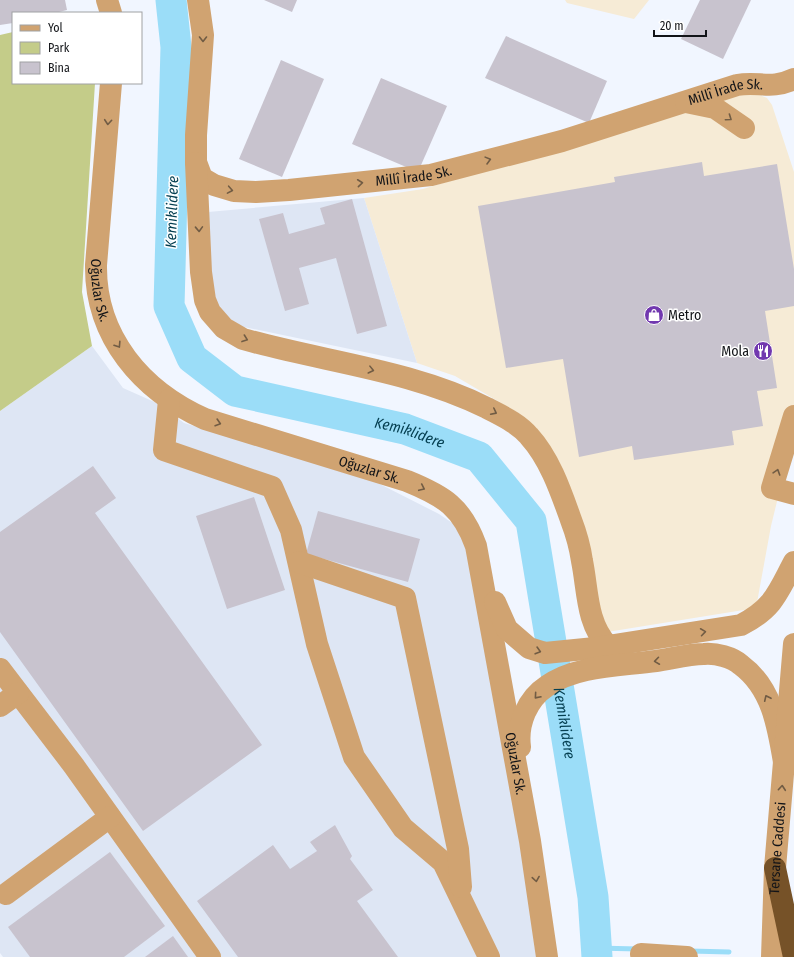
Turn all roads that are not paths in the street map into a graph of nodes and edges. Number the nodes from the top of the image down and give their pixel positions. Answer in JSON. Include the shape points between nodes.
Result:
{"nodes":[{"id":1,"x":107,"y":0,"type":"edge"},
{"id":2,"x":198,"y":0,"type":"edge"},
{"id":3,"x":111,"y":12,"type":"edge"},
{"id":4,"x":794,"y":79,"type":"edge"},
{"id":5,"x":111,"y":84,"type":"edge"},
{"id":6,"x":686,"y":102,"type":"junction"},
{"id":7,"x":744,"y":128,"type":"dead end"},
{"id":8,"x":196,"y":162,"type":"junction"},
{"id":9,"x":169,"y":400,"type":"junction"},
{"id":10,"x":794,"y":416,"type":"edge"},
{"id":11,"x":794,"y":494,"type":"edge"},
{"id":12,"x":476,"y":546,"type":"junction"},
{"id":13,"x":299,"y":562,"type":"junction"},
{"id":14,"x":794,"y":562,"type":"edge"},
{"id":15,"x":794,"y":644,"type":"edge"},
{"id":16,"x":602,"y":647,"type":"junction"},
{"id":17,"x":0,"y":669,"type":"edge"},
{"id":18,"x":18,"y":693,"type":"junction"},
{"id":19,"x":0,"y":706,"type":"edge"},
{"id":20,"x":791,"y":708,"type":"edge"},
{"id":21,"x":784,"y":762,"type":"junction"},
{"id":22,"x":110,"y":817,"type":"junction"},
{"id":23,"x":530,"y":841,"type":"junction"},
{"id":24,"x":775,"y":868,"type":"junction"},
{"id":25,"x":6,"y":894,"type":"dead end"},
{"id":26,"x":463,"y":902,"type":"junction"},
{"id":27,"x":774,"y":906,"type":"junction"},
{"id":28,"x":641,"y":954,"type":"dead end"},
{"id":29,"x":210,"y":957,"type":"edge"},
{"id":30,"x":490,"y":957,"type":"edge"},
{"id":31,"x":547,"y":957,"type":"edge"},
{"id":32,"x":687,"y":957,"type":"edge"},
{"id":33,"x":772,"y":957,"type":"edge"},
{"id":34,"x":781,"y":957,"type":"edge"},
{"id":35,"x":794,"y":957,"type":"edge"}],
"edges":[{"from":1,"to":3,"type":"street"},
{"from":2,"to":8,"type":"street","name":"Millî İrade Sk.","one_way":true,"via":[[203,35]]},
{"from":4,"to":6,"type":"street","name":"Millî İrade Sk.","via":[[777,86],[746,83]]},
{"from":5,"to":9,"type":"street","name":"Oğuzlar Sk.","one_way":true,"via":[[96,266],[99,302],[115,342],[149,384]]},
{"from":6,"to":7,"type":"street","one_way":true,"via":[[716,108]]},
{"from":8,"to":6,"type":"street","name":"Millî İrade Sk.","one_way":true,"via":[[202,178],[207,182],[242,191],[289,190],[413,178],[562,141]]},
{"from":8,"to":16,"type":"street","one_way":true,"via":[[202,288],[210,312],[217,321],[243,339],[430,384],[507,418],[520,428],[543,454],[572,521],[582,560],[591,617]]},
{"from":9,"to":12,"type":"street","name":"Oğuzlar Sk.","one_way":true,"via":[[205,419],[389,475],[423,488],[461,514],[467,522]]},
{"from":9,"to":13,"type":"street","via":[[164,450],[272,487],[292,530]]},
{"from":11,"to":10,"type":"street","one_way":true,"via":[[772,488]]},
{"from":12,"to":16,"type":"street","one_way":true,"via":[[502,620],[507,629],[529,648],[545,653]]},
{"from":12,"to":23,"type":"street","name":"Oğuzlar Sk."},
{"from":13,"to":26,"type":"street","via":[[317,644],[354,757],[403,828],[443,862]]},
{"from":13,"to":26,"type":"street","via":[[405,598],[458,849]]},
{"from":16,"to":14,"type":"street","one_way":true,"via":[[741,625],[758,616],[773,601]]},
{"from":15,"to":20,"type":"street","name":"Tersane Caddesi"},
{"from":17,"to":18,"type":"street"},
{"from":18,"to":19,"type":"street"},
{"from":18,"to":22,"type":"street"},
{"from":20,"to":21,"type":"street","name":"Tersane Caddesi"},
{"from":21,"to":23,"type":"street","one_way":true,"via":[[777,720],[768,698],[756,679],[740,663],[724,656],[704,654],[596,669],[561,678],[536,695],[525,714],[518,736]]},
{"from":24,"to":21,"type":"street","name":"Tersane Caddesi","one_way":true},
{"from":22,"to":25,"type":"street"},
{"from":22,"to":29,"type":"street"},
{"from":23,"to":31,"type":"street","name":"Oğuzlar Sk.","one_way":true},
{"from":24,"to":27,"type":"street","name":"Tersane Caddesi"},
{"from":24,"to":35,"type":"highway"},
{"from":26,"to":30,"type":"street"},
{"from":27,"to":33,"type":"street","name":"Tersane Caddesi"},
{"from":27,"to":34,"type":"street"},
{"from":28,"to":32,"type":"street"}]}
